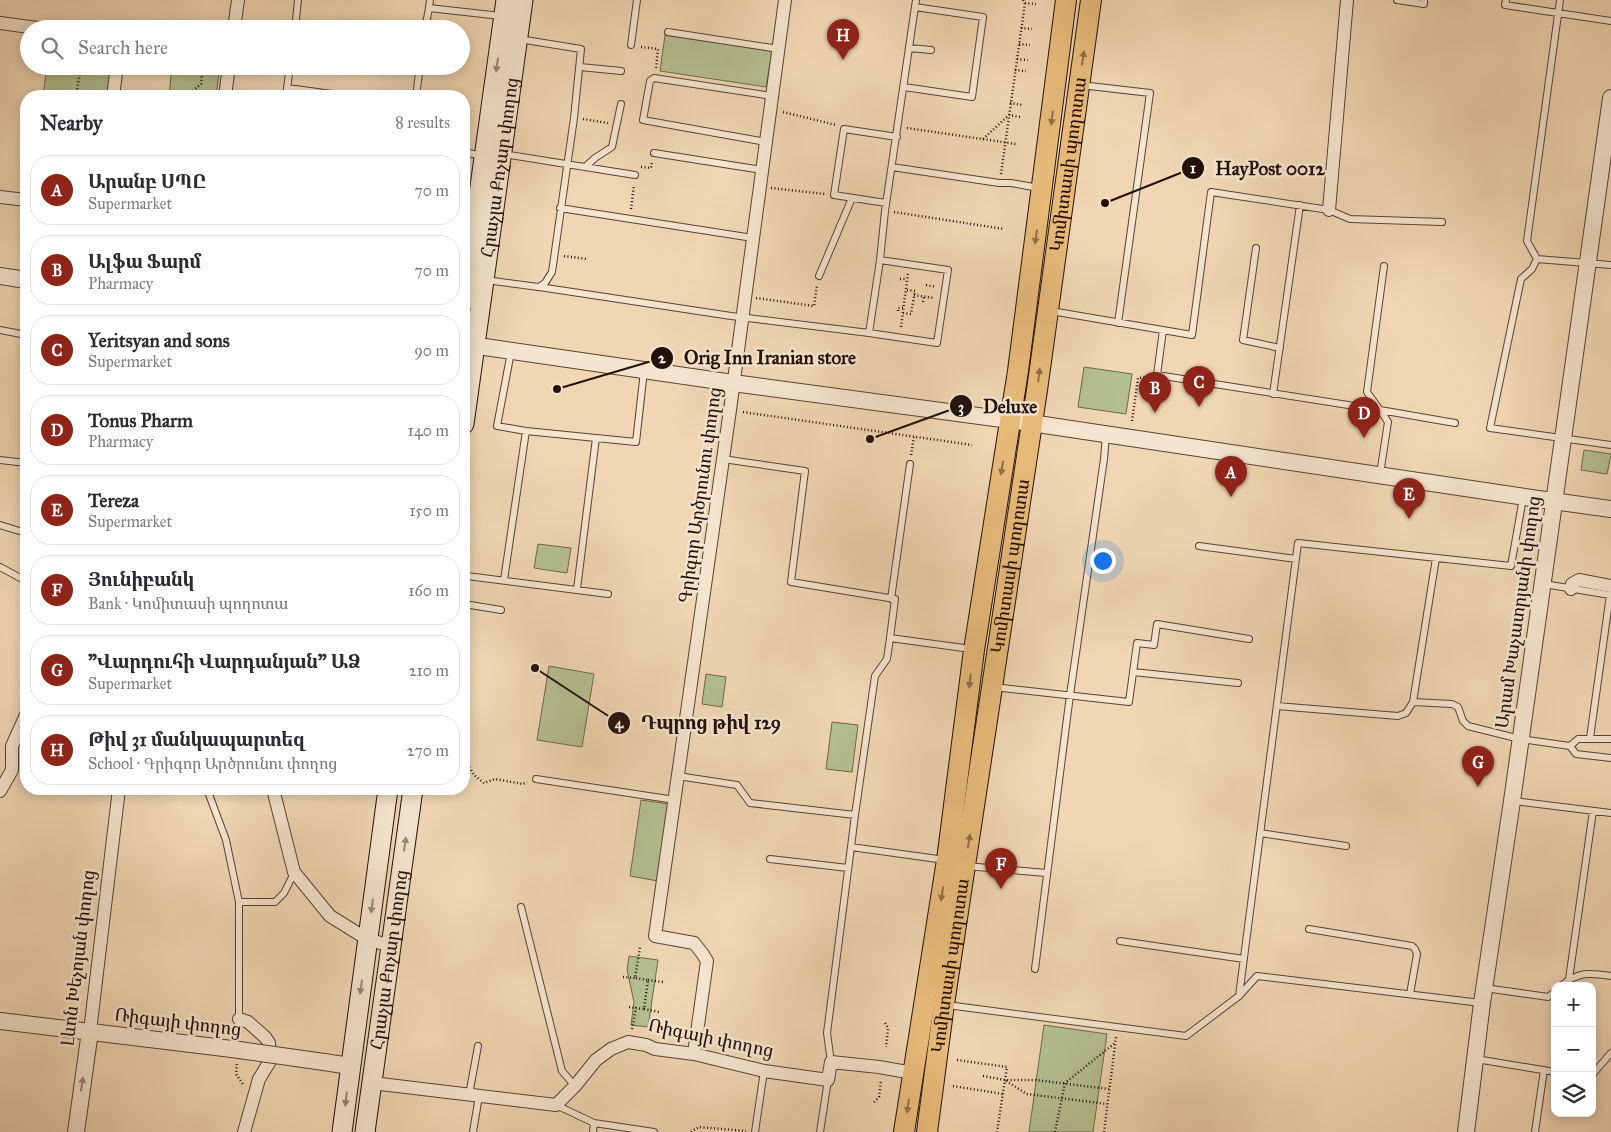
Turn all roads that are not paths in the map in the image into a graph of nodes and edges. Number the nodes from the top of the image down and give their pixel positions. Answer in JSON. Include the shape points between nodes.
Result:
{"nodes":[{"id":1,"x":238,"y":0,"type":"edge"},
{"id":2,"x":298,"y":0,"type":"edge"},
{"id":3,"x":430,"y":0,"type":"edge"},
{"id":4,"x":523,"y":0,"type":"edge"},
{"id":5,"x":637,"y":0,"type":"edge"},
{"id":6,"x":785,"y":0,"type":"edge"},
{"id":7,"x":1066,"y":0,"type":"edge"},
{"id":8,"x":1091,"y":0,"type":"edge"},
{"id":9,"x":1347,"y":0,"type":"edge"},
{"id":10,"x":1397,"y":0,"type":"edge"},
{"id":11,"x":1424,"y":0,"type":"edge"},
{"id":12,"x":1506,"y":0,"type":"edge"},
{"id":13,"x":1560,"y":0,"type":"edge"},
{"id":14,"x":915,"y":4,"type":"edge"},
{"id":15,"x":429,"y":8,"type":"junction"},
{"id":16,"x":505,"y":8,"type":"edge"},
{"id":17,"x":1558,"y":12,"type":"junction"},
{"id":18,"x":235,"y":20,"type":"edge"},
{"id":19,"x":296,"y":20,"type":"edge"},
{"id":20,"x":427,"y":20,"type":"edge"},
{"id":21,"x":1611,"y":21,"type":"edge"},
{"id":22,"x":0,"y":23,"type":"edge"},
{"id":23,"x":20,"y":26,"type":"edge"},
{"id":24,"x":668,"y":32,"type":"dead end"},
{"id":25,"x":518,"y":39,"type":"junction"},
{"id":26,"x":631,"y":45,"type":"road end"},
{"id":27,"x":909,"y":48,"type":"junction"},
{"id":28,"x":779,"y":49,"type":"junction"},
{"id":29,"x":932,"y":50,"type":"dead end"},
{"id":30,"x":580,"y":67,"type":"junction"},
{"id":31,"x":621,"y":71,"type":"dead end"},
{"id":32,"x":116,"y":75,"type":"edge"},
{"id":33,"x":228,"y":75,"type":"edge"},
{"id":34,"x":289,"y":75,"type":"edge"},
{"id":35,"x":419,"y":75,"type":"edge"},
{"id":36,"x":1079,"y":85,"type":"junction"},
{"id":37,"x":904,"y":87,"type":"junction"},
{"id":38,"x":288,"y":88,"type":"joint"},
{"id":39,"x":114,"y":90,"type":"edge"},
{"id":40,"x":226,"y":90,"type":"edge"},
{"id":41,"x":302,"y":90,"type":"edge"},
{"id":42,"x":417,"y":90,"type":"edge"},
{"id":43,"x":772,"y":96,"type":"junction"},
{"id":44,"x":1611,"y":98,"type":"edge"},
{"id":45,"x":621,"y":104,"type":"dead end"},
{"id":46,"x":897,"y":137,"type":"junction"},
{"id":47,"x":766,"y":142,"type":"junction"},
{"id":48,"x":502,"y":153,"type":"junction"},
{"id":49,"x":654,"y":153,"type":"road end"},
{"id":50,"x":470,"y":154,"type":"edge"},
{"id":51,"x":483,"y":157,"type":"junction"},
{"id":52,"x":566,"y":163,"type":"junction"},
{"id":53,"x":585,"y":167,"type":"junction"},
{"id":54,"x":892,"y":167,"type":"junction"},
{"id":55,"x":762,"y":170,"type":"junction"},
{"id":56,"x":635,"y":175,"type":"road end"},
{"id":57,"x":1043,"y":189,"type":"junction"},
{"id":58,"x":0,"y":197,"type":"edge"},
{"id":59,"x":852,"y":198,"type":"junction"},
{"id":60,"x":20,"y":199,"type":"edge"},
{"id":61,"x":886,"y":203,"type":"junction"},
{"id":62,"x":1300,"y":206,"type":"junction"},
{"id":63,"x":560,"y":208,"type":"junction"},
{"id":64,"x":1329,"y":210,"type":"junction"},
{"id":65,"x":1442,"y":222,"type":"dead end"},
{"id":66,"x":752,"y":238,"type":"junction"},
{"id":67,"x":1256,"y":248,"type":"dead end"},
{"id":68,"x":470,"y":256,"type":"edge"},
{"id":69,"x":1537,"y":258,"type":"junction"},
{"id":70,"x":880,"y":260,"type":"junction"},
{"id":71,"x":1588,"y":263,"type":"junction"},
{"id":72,"x":1611,"y":265,"type":"edge"},
{"id":73,"x":1384,"y":266,"type":"dead end"},
{"id":74,"x":0,"y":276,"type":"edge"},
{"id":75,"x":819,"y":276,"type":"road end"},
{"id":76,"x":20,"y":279,"type":"edge"},
{"id":77,"x":484,"y":280,"type":"junction"},
{"id":78,"x":540,"y":287,"type":"junction"},
{"id":79,"x":1047,"y":311,"type":"junction"},
{"id":80,"x":742,"y":317,"type":"junction"},
{"id":81,"x":1118,"y":323,"type":"junction"},
{"id":82,"x":0,"y":330,"type":"edge"},
{"id":83,"x":1163,"y":330,"type":"junction"},
{"id":84,"x":20,"y":333,"type":"edge"},
{"id":85,"x":869,"y":333,"type":"junction"},
{"id":86,"x":470,"y":341,"type":"edge"},
{"id":87,"x":470,"y":345,"type":"edge"},
{"id":88,"x":1280,"y":348,"type":"junction"},
{"id":89,"x":512,"y":351,"type":"junction"},
{"id":90,"x":644,"y":371,"type":"junction"},
{"id":91,"x":733,"y":384,"type":"junction"},
{"id":92,"x":1273,"y":394,"type":"junction"},
{"id":93,"x":1380,"y":410,"type":"junction"},
{"id":94,"x":1010,"y":420,"type":"junction"},
{"id":95,"x":1032,"y":423,"type":"junction"},
{"id":96,"x":1455,"y":423,"type":"dead end"},
{"id":97,"x":526,"y":431,"type":"junction"},
{"id":98,"x":1106,"y":434,"type":"junction"},
{"id":99,"x":596,"y":438,"type":"junction"},
{"id":100,"x":1563,"y":438,"type":"junction"},
{"id":101,"x":1611,"y":445,"type":"edge"},
{"id":102,"x":722,"y":459,"type":"junction"},
{"id":103,"x":0,"y":460,"type":"edge"},
{"id":104,"x":20,"y":462,"type":"edge"},
{"id":105,"x":910,"y":464,"type":"road end"},
{"id":106,"x":1379,"y":475,"type":"junction"},
{"id":107,"x":1523,"y":497,"type":"junction"},
{"id":108,"x":1554,"y":501,"type":"junction"},
{"id":109,"x":1611,"y":509,"type":"edge"},
{"id":110,"x":0,"y":525,"type":"edge"},
{"id":111,"x":20,"y":531,"type":"edge"},
{"id":112,"x":1199,"y":546,"type":"dead end"},
{"id":113,"x":1436,"y":558,"type":"junction"},
{"id":114,"x":1296,"y":560,"type":"junction"},
{"id":115,"x":0,"y":567,"type":"edge"},
{"id":116,"x":470,"y":576,"type":"edge"},
{"id":117,"x":20,"y":578,"type":"edge"},
{"id":118,"x":504,"y":580,"type":"junction"},
{"id":119,"x":1542,"y":584,"type":"junction"},
{"id":120,"x":1611,"y":586,"type":"edge"},
{"id":121,"x":1571,"y":588,"type":"junction"},
{"id":122,"x":577,"y":589,"type":"junction"},
{"id":123,"x":608,"y":594,"type":"dead end"},
{"id":124,"x":891,"y":599,"type":"junction"},
{"id":125,"x":470,"y":605,"type":"edge"},
{"id":126,"x":501,"y":610,"type":"dead end"},
{"id":127,"x":890,"y":638,"type":"junction"},
{"id":128,"x":1249,"y":639,"type":"dead end"},
{"id":129,"x":974,"y":650,"type":"junction"},
{"id":130,"x":1133,"y":672,"type":"junction"},
{"id":131,"x":1238,"y":683,"type":"dead end"},
{"id":132,"x":992,"y":687,"type":"junction"},
{"id":133,"x":1070,"y":695,"type":"junction"},
{"id":134,"x":1413,"y":702,"type":"junction"},
{"id":135,"x":1277,"y":706,"type":"junction"},
{"id":136,"x":20,"y":728,"type":"edge"},
{"id":137,"x":1590,"y":738,"type":"junction"},
{"id":138,"x":1611,"y":739,"type":"edge"},
{"id":139,"x":1520,"y":740,"type":"junction"},
{"id":140,"x":1570,"y":746,"type":"junction"},
{"id":141,"x":1611,"y":758,"type":"edge"},
{"id":142,"x":678,"y":776,"type":"junction"},
{"id":143,"x":536,"y":779,"type":"road end"},
{"id":144,"x":0,"y":791,"type":"edge"},
{"id":145,"x":118,"y":795,"type":"edge"},
{"id":146,"x":209,"y":795,"type":"edge"},
{"id":147,"x":275,"y":795,"type":"edge"},
{"id":148,"x":387,"y":795,"type":"edge"},
{"id":149,"x":412,"y":795,"type":"edge"},
{"id":150,"x":675,"y":800,"type":"junction"},
{"id":151,"x":1512,"y":801,"type":"junction"},
{"id":152,"x":1593,"y":811,"type":"junction"},
{"id":153,"x":1611,"y":813,"type":"edge"},
{"id":154,"x":855,"y":815,"type":"junction"},
{"id":155,"x":1260,"y":833,"type":"junction"},
{"id":156,"x":1346,"y":846,"type":"dead end"},
{"id":157,"x":852,"y":848,"type":"junction"},
{"id":158,"x":770,"y":859,"type":"dead end"},
{"id":159,"x":956,"y":863,"type":"junction"},
{"id":160,"x":848,"y":868,"type":"junction"},
{"id":161,"x":294,"y":872,"type":"junction"},
{"id":162,"x":1046,"y":873,"type":"junction"},
{"id":163,"x":240,"y":902,"type":"junction"},
{"id":164,"x":521,"y":907,"type":"dead end"},
{"id":165,"x":1309,"y":929,"type":"dead end"},
{"id":166,"x":367,"y":939,"type":"junction"},
{"id":167,"x":1120,"y":941,"type":"dead end"},
{"id":168,"x":391,"y":946,"type":"junction"},
{"id":169,"x":1244,"y":959,"type":"junction"},
{"id":170,"x":1035,"y":969,"type":"dead end"},
{"id":171,"x":1611,"y":976,"type":"edge"},
{"id":172,"x":1569,"y":979,"type":"junction"},
{"id":173,"x":1566,"y":982,"type":"edge"},
{"id":174,"x":1410,"y":994,"type":"junction"},
{"id":175,"x":1484,"y":995,"type":"junction"},
{"id":176,"x":1551,"y":995,"type":"edge"},
{"id":177,"x":1239,"y":996,"type":"junction"},
{"id":178,"x":944,"y":1004,"type":"junction"},
{"id":179,"x":239,"y":1019,"type":"joint"},
{"id":180,"x":0,"y":1021,"type":"edge"},
{"id":181,"x":90,"y":1031,"type":"junction"},
{"id":182,"x":478,"y":1046,"type":"dead end"},
{"id":183,"x":1611,"y":1053,"type":"edge"},
{"id":184,"x":694,"y":1054,"type":"junction"},
{"id":185,"x":1476,"y":1059,"type":"junction"},
{"id":186,"x":831,"y":1062,"type":"junction"},
{"id":187,"x":350,"y":1066,"type":"junction"},
{"id":188,"x":1544,"y":1070,"type":"junction"},
{"id":189,"x":764,"y":1071,"type":"junction"},
{"id":190,"x":1551,"y":1071,"type":"edge"},
{"id":191,"x":1595,"y":1072,"type":"edge"},
{"id":192,"x":913,"y":1073,"type":"junction"},
{"id":193,"x":828,"y":1080,"type":"junction"},
{"id":194,"x":372,"y":1083,"type":"junction"},
{"id":195,"x":575,"y":1086,"type":"junction"},
{"id":196,"x":474,"y":1096,"type":"junction"},
{"id":197,"x":556,"y":1105,"type":"junction"},
{"id":198,"x":594,"y":1123,"type":"junction"},
{"id":199,"x":76,"y":1132,"type":"edge"},
{"id":200,"x":244,"y":1132,"type":"edge"},
{"id":201,"x":342,"y":1132,"type":"edge"},
{"id":202,"x":365,"y":1132,"type":"edge"},
{"id":203,"x":473,"y":1132,"type":"edge"},
{"id":204,"x":593,"y":1132,"type":"edge"},
{"id":205,"x":654,"y":1132,"type":"edge"},
{"id":206,"x":755,"y":1132,"type":"edge"},
{"id":207,"x":820,"y":1132,"type":"edge"},
{"id":208,"x":904,"y":1132,"type":"edge"},
{"id":209,"x":927,"y":1132,"type":"edge"},
{"id":210,"x":1466,"y":1132,"type":"edge"},
{"id":211,"x":1536,"y":1132,"type":"edge"}],
"edges":[{"from":1,"to":18,"type":"street"},
{"from":2,"to":19,"type":"lane"},
{"from":3,"to":15,"type":"lane"},
{"from":4,"to":25,"type":"main road","name":"Հրաչյա Քոչար փողոց"},
{"from":5,"to":26,"type":"lane"},
{"from":6,"to":28,"type":"street","name":"Գրիգոր Արծրունու փողոց"},
{"from":7,"to":57,"type":"main road","name":"Կոմիտասի պողոտա","one_way":true},
{"from":36,"to":8,"type":"main road","name":"Կոմիտասի պողոտա","one_way":true},
{"from":9,"to":64,"type":"street"},
{"from":10,"to":11,"type":"lane","via":[[1424,4]]},
{"from":12,"to":17,"type":"lane","via":[[1505,5]]},
{"from":13,"to":17,"type":"lane"},
{"from":14,"to":27,"type":"lane"},
{"from":14,"to":37,"type":"lane","via":[[983,17],[972,97]]},
{"from":15,"to":16,"type":"lane"},
{"from":15,"to":20,"type":"lane"},
{"from":16,"to":51,"type":"main road","name":"Հրաչյա Քոչար փողոց","one_way":true},
{"from":17,"to":21,"type":"lane"},
{"from":17,"to":69,"type":"lane","via":[[1527,241]]},
{"from":22,"to":23,"type":"street"},
{"from":24,"to":28,"type":"lane"},
{"from":25,"to":30,"type":"lane","via":[[582,49]]},
{"from":25,"to":48,"type":"main road","name":"Հրաչյա Քոչար փողոց"},
{"from":27,"to":29,"type":"lane"},
{"from":27,"to":37,"type":"lane"},
{"from":28,"to":43,"type":"street","name":"Գրիգոր Արծրունու փողոց"},
{"from":30,"to":31,"type":"lane"},
{"from":30,"to":52,"type":"lane"},
{"from":32,"to":39,"type":"street"},
{"from":33,"to":40,"type":"street"},
{"from":34,"to":38,"type":"lane"},
{"from":35,"to":42,"type":"lane"},
{"from":36,"to":79,"type":"main road","name":"Կոմիտասի պողոտա"},
{"from":36,"to":81,"type":"lane","via":[[1150,93]]},
{"from":37,"to":46,"type":"lane"},
{"from":38,"to":41,"type":"lane"},
{"from":43,"to":47,"type":"street","name":"Գրիգոր Արծրունու փողոց"},
{"from":43,"to":47,"type":"lane","via":[[654,78],[650,81],[643,120]]},
{"from":44,"to":71,"type":"street","name":"Արամ Խաչատրյանի փողոց"},
{"from":45,"to":53,"type":"lane","via":[[612,147]]},
{"from":46,"to":54,"type":"lane"},
{"from":46,"to":59,"type":"lane","via":[[844,129],[834,196]]},
{"from":47,"to":55,"type":"street","name":"Գրիգոր Արծրունու փողոց"},
{"from":48,"to":52,"type":"lane"},
{"from":48,"to":77,"type":"main road","name":"Հրաչյա Քոչար փողոց"},
{"from":49,"to":55,"type":"lane"},
{"from":50,"to":51,"type":"lane"},
{"from":51,"to":68,"type":"main road","name":"Հրաչյա Քոչար փողոց"},
{"from":52,"to":53,"type":"lane"},
{"from":52,"to":63,"type":"lane"},
{"from":53,"to":56,"type":"lane"},
{"from":54,"to":57,"type":"lane"},
{"from":54,"to":61,"type":"lane"},
{"from":55,"to":66,"type":"street","name":"Գրիգոր Արծրունու փողոց"},
{"from":57,"to":94,"type":"main road","name":"Կոմիտասի պողոտա","one_way":true},
{"from":58,"to":60,"type":"street"},
{"from":59,"to":61,"type":"lane"},
{"from":59,"to":75,"type":"lane"},
{"from":61,"to":70,"type":"lane"},
{"from":62,"to":64,"type":"lane"},
{"from":62,"to":83,"type":"lane","via":[[1211,192],[1192,335]]},
{"from":62,"to":88,"type":"lane"},
{"from":63,"to":66,"type":"lane"},
{"from":63,"to":78,"type":"lane","via":[[552,272]]},
{"from":64,"to":65,"type":"lane","via":[[1350,219]]},
{"from":66,"to":80,"type":"street","name":"Գրիգոր Արծրունու փողոց"},
{"from":67,"to":88,"type":"lane","via":[[1243,340]]},
{"from":69,"to":71,"type":"lane"},
{"from":69,"to":100,"type":"lane","via":[[1532,269],[1521,279],[1490,428]]},
{"from":70,"to":85,"type":"lane"},
{"from":70,"to":85,"type":"lane","via":[[948,270],[937,343]]},
{"from":71,"to":72,"type":"lane"},
{"from":71,"to":100,"type":"street","name":"Արամ Խաչատրյանի փողոց"},
{"from":73,"to":93,"type":"lane","via":[[1367,392]]},
{"from":74,"to":76,"type":"street"},
{"from":77,"to":78,"type":"lane"},
{"from":77,"to":86,"type":"main road","name":"Հրաչյա Քոչար փողոց"},
{"from":78,"to":80,"type":"lane"},
{"from":79,"to":81,"type":"lane"},
{"from":95,"to":79,"type":"main road","name":"Կոմիտասի պողոտա","one_way":true},
{"from":80,"to":85,"type":"lane"},
{"from":80,"to":91,"type":"street","name":"Գրիգոր Արծրունու փողոց"},
{"from":81,"to":83,"type":"lane"},
{"from":82,"to":84,"type":"lane"},
{"from":83,"to":92,"type":"lane","via":[[1157,375]]},
{"from":87,"to":89,"type":"street"},
{"from":88,"to":92,"type":"lane"},
{"from":89,"to":90,"type":"street"},
{"from":89,"to":97,"type":"lane","via":[[497,426]]},
{"from":90,"to":91,"type":"street"},
{"from":90,"to":99,"type":"lane","via":[[636,442]]},
{"from":91,"to":94,"type":"street"},
{"from":91,"to":102,"type":"street","name":"Գրիգոր Արծրունու փողոց"},
{"from":92,"to":93,"type":"lane"},
{"from":93,"to":96,"type":"lane"},
{"from":93,"to":106,"type":"lane","via":[[1388,422]]},
{"from":94,"to":95,"type":"street"},
{"from":94,"to":129,"type":"main road","name":"Կոմիտասի պողոտա","one_way":true},
{"from":95,"to":98,"type":"street"},
{"from":95,"to":132,"type":"main road","name":"Կոմիտասի պողոտա"},
{"from":97,"to":99,"type":"lane"},
{"from":97,"to":118,"type":"lane"},
{"from":98,"to":106,"type":"street"},
{"from":98,"to":133,"type":"lane"},
{"from":99,"to":122,"type":"lane"},
{"from":100,"to":101,"type":"lane"},
{"from":100,"to":108,"type":"street","name":"Արամ Խաչատրյանի փողոց"},
{"from":102,"to":124,"type":"lane","via":[[805,472],[791,582]]},
{"from":102,"to":142,"type":"street","name":"Գրիգոր Արծրունու փողոց"},
{"from":103,"to":104,"type":"lane"},
{"from":105,"to":124,"type":"lane"},
{"from":106,"to":107,"type":"street"},
{"from":107,"to":108,"type":"street"},
{"from":107,"to":113,"type":"lane","via":[[1511,566]]},
{"from":108,"to":109,"type":"street"},
{"from":108,"to":119,"type":"street","name":"Արամ Խաչատրյանի փողոց"},
{"from":110,"to":111,"type":"lane"},
{"from":112,"to":114,"type":"lane"},
{"from":113,"to":114,"type":"lane","via":[[1298,543]]},
{"from":113,"to":134,"type":"lane"},
{"from":114,"to":135,"type":"lane"},
{"from":115,"to":117,"type":"lane"},
{"from":116,"to":118,"type":"lane"},
{"from":118,"to":122,"type":"lane"},
{"from":119,"to":121,"type":"lane"},
{"from":119,"to":139,"type":"street","name":"Արամ Խաչատրյանի փողոց"},
{"from":120,"to":121,"type":"street","via":[[1579,580]]},
{"from":121,"to":137,"type":"lane","via":[[1610,596]]},
{"from":122,"to":123,"type":"lane"},
{"from":124,"to":127,"type":"lane","via":[[895,599]]},
{"from":125,"to":126,"type":"lane"},
{"from":127,"to":129,"type":"lane"},
{"from":127,"to":154,"type":"lane","via":[[887,659],[875,676]]},
{"from":128,"to":130,"type":"lane","via":[[1157,624],[1154,645],[1137,643]]},
{"from":129,"to":159,"type":"main road","name":"Կոմիտասի պողոտա","one_way":true},
{"from":130,"to":131,"type":"lane"},
{"from":130,"to":133,"type":"lane","via":[[1129,702]]},
{"from":132,"to":133,"type":"lane"},
{"from":159,"to":132,"type":"main road","name":"Կոմիտասի պողոտա","one_way":true},
{"from":133,"to":162,"type":"lane"},
{"from":134,"to":135,"type":"lane","via":[[1406,713],[1398,716]]},
{"from":134,"to":139,"type":"lane","via":[[1452,704],[1458,707],[1468,726]]},
{"from":135,"to":155,"type":"lane"},
{"from":136,"to":144,"type":"street","via":[[12,746],[12,770]]},
{"from":137,"to":138,"type":"lane"},
{"from":137,"to":140,"type":"lane","via":[[1578,738]]},
{"from":139,"to":140,"type":"lane"},
{"from":139,"to":151,"type":"street","name":"Արամ Խաչատրյանի փողոց"},
{"from":140,"to":141,"type":"lane","via":[[1576,754]]},
{"from":142,"to":150,"type":"street","name":"Գրիգոր Արծրունու փողոց"},
{"from":142,"to":154,"type":"lane","via":[[737,785],[750,803]]},
{"from":143,"to":150,"type":"lane"},
{"from":145,"to":181,"type":"street","name":"Լևոն Խեչոյան փողոց"},
{"from":146,"to":163,"type":"lane","via":[[226,840]]},
{"from":147,"to":161,"type":"street"},
{"from":148,"to":166,"type":"main road","name":"Հրաչյա Քոչար փողոց","one_way":true},
{"from":168,"to":149,"type":"main road","name":"Հրաչյա Քոչար փողոց","one_way":true},
{"from":150,"to":184,"type":"street","name":"Գրիգոր Արծրունու փողոց","via":[[655,936],[694,943],[707,961]]},
{"from":151,"to":152,"type":"lane"},
{"from":151,"to":175,"type":"street","name":"Արամ Խաչատրյանի փողոց"},
{"from":152,"to":153,"type":"lane"},
{"from":152,"to":172,"type":"lane"},
{"from":154,"to":157,"type":"lane"},
{"from":155,"to":156,"type":"lane"},
{"from":155,"to":169,"type":"lane"},
{"from":157,"to":159,"type":"lane"},
{"from":157,"to":160,"type":"lane"},
{"from":158,"to":160,"type":"lane"},
{"from":159,"to":162,"type":"lane"},
{"from":159,"to":178,"type":"main road","name":"Կոմիտասի պողոտա"},
{"from":159,"to":192,"type":"main road","name":"Կոմիտասի պողոտա","one_way":true},
{"from":160,"to":186,"type":"lane","via":[[827,1033]]},
{"from":161,"to":163,"type":"lane","via":[[284,893],[275,902]]},
{"from":161,"to":166,"type":"street","via":[[330,916]]},
{"from":162,"to":170,"type":"lane"},
{"from":163,"to":179,"type":"lane"},
{"from":164,"to":195,"type":"lane","via":[[562,1071]]},
{"from":165,"to":174,"type":"lane","via":[[1412,946],[1417,954]]},
{"from":166,"to":168,"type":"street"},
{"from":166,"to":187,"type":"main road","name":"Հրաչյա Քոչար փողոց","one_way":true},
{"from":167,"to":169,"type":"lane"},
{"from":168,"to":194,"type":"main road","name":"Հրաչյա Քոչար փողոց"},
{"from":169,"to":177,"type":"lane"},
{"from":171,"to":172,"type":"lane","via":[[1586,973]]},
{"from":172,"to":173,"type":"lane"},
{"from":174,"to":175,"type":"lane"},
{"from":174,"to":177,"type":"lane","via":[[1257,976]]},
{"from":175,"to":176,"type":"lane"},
{"from":175,"to":185,"type":"street","name":"Արամ Խաչատրյանի փողոց"},
{"from":177,"to":178,"type":"lane","via":[[1186,1036]]},
{"from":178,"to":209,"type":"main road","name":"Կոմիտասի պողոտա"},
{"from":179,"to":200,"type":"street","via":[[248,1022],[265,1037],[269,1043],[270,1061],[259,1079]]},
{"from":180,"to":181,"type":"street","name":"Ռիգայի փողոց"},
{"from":181,"to":187,"type":"street","name":"Ռիգայի փողոց","bridge":true,"via":[[234,1054]]},
{"from":199,"to":181,"type":"street","name":"Լևոն Խեչոյան փողոց","one_way":true},
{"from":182,"to":196,"type":"lane"},
{"from":183,"to":191,"type":"lane"},
{"from":184,"to":189,"type":"street","name":"Ռիգայի փողոց"},
{"from":184,"to":195,"type":"street","name":"Ռիգայի փողոց","via":[[628,1042],[596,1060]]},
{"from":185,"to":188,"type":"lane"},
{"from":185,"to":210,"type":"street","name":"Արամ Խաչատրյանի փողոց"},
{"from":186,"to":192,"type":"street"},
{"from":186,"to":193,"type":"street"},
{"from":187,"to":201,"type":"main road","name":"Հրաչյա Քոչար փողոց","one_way":true},
{"from":188,"to":190,"type":"lane"},
{"from":188,"to":211,"type":"lane"},
{"from":189,"to":193,"type":"street","name":"Ռիգայի փողոց"},
{"from":189,"to":206,"type":"lane"},
{"from":192,"to":208,"type":"main road","name":"Կոմիտասի պողոտա","one_way":true},
{"from":193,"to":207,"type":"lane"},
{"from":194,"to":196,"type":"street"},
{"from":194,"to":202,"type":"main road","name":"Հրաչյա Քոչար փողոց"},
{"from":195,"to":197,"type":"street","name":"Ռիգայի փողոց"},
{"from":196,"to":197,"type":"street"},
{"from":196,"to":203,"type":"lane"},
{"from":197,"to":198,"type":"lane"},
{"from":198,"to":204,"type":"lane"},
{"from":198,"to":205,"type":"lane"}]}
